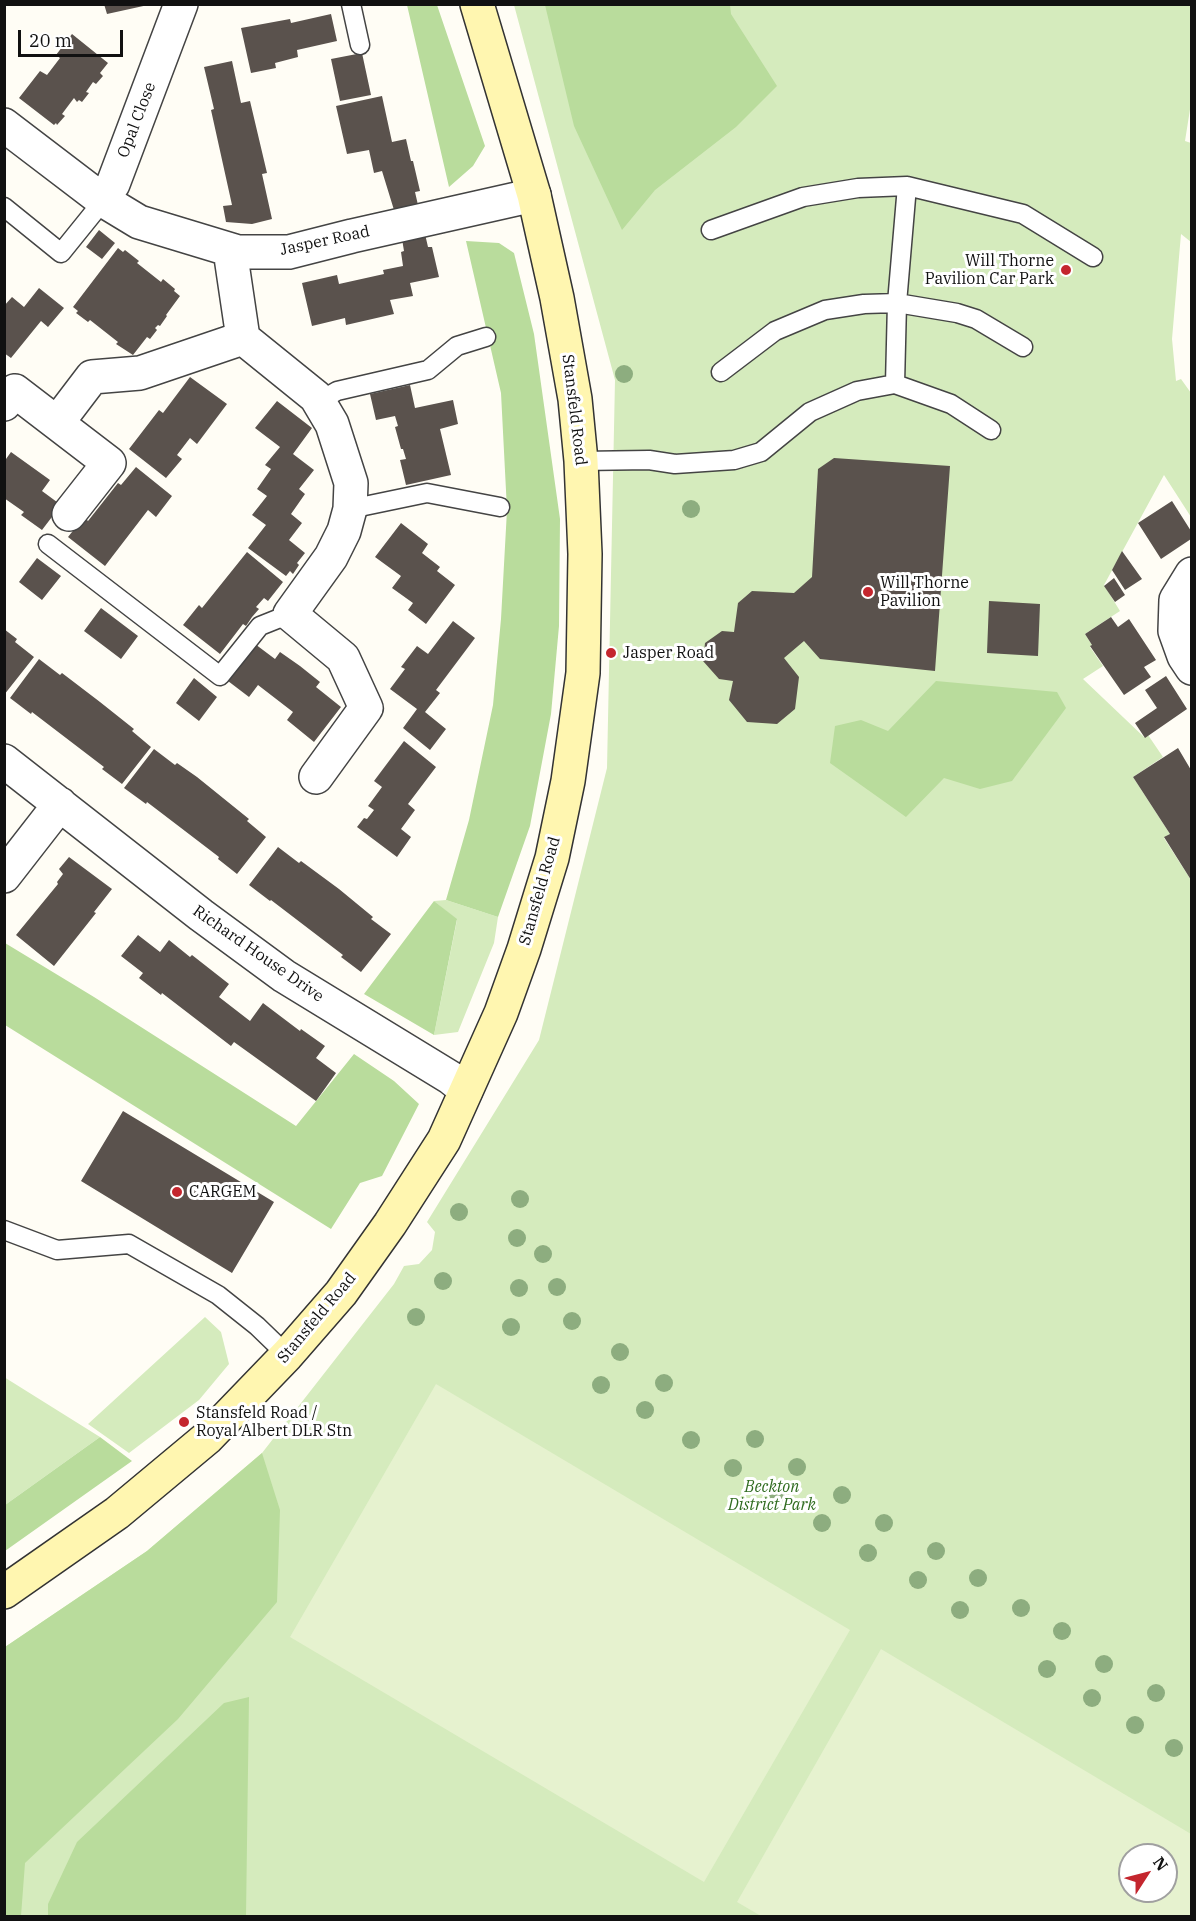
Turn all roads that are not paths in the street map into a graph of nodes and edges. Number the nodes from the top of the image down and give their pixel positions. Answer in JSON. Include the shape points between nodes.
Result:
{"nodes":[{"id":1,"x":182,"y":4,"type":"edge"},
{"id":2,"x":351,"y":4,"type":"edge"},
{"id":3,"x":477,"y":4,"type":"edge"},
{"id":4,"x":360,"y":45,"type":"dead end"},
{"id":5,"x":4,"y":125,"type":"edge"},
{"id":6,"x":907,"y":186,"type":"junction"},
{"id":7,"x":534,"y":195,"type":"junction"},
{"id":8,"x":102,"y":200,"type":"junction"},
{"id":9,"x":4,"y":207,"type":"edge"},
{"id":10,"x":711,"y":230,"type":"dead end"},
{"id":11,"x":230,"y":250,"type":"junction"},
{"id":12,"x":1093,"y":256,"type":"dead end"},
{"id":13,"x":897,"y":303,"type":"junction"},
{"id":14,"x":486,"y":337,"type":"dead end"},
{"id":15,"x":243,"y":338,"type":"junction"},
{"id":16,"x":1023,"y":347,"type":"dead end"},
{"id":17,"x":721,"y":372,"type":"dead end"},
{"id":18,"x":895,"y":384,"type":"junction"},
{"id":19,"x":318,"y":402,"type":"junction"},
{"id":20,"x":4,"y":404,"type":"edge"},
{"id":21,"x":57,"y":423,"type":"junction"},
{"id":22,"x":991,"y":430,"type":"dead end"},
{"id":23,"x":581,"y":461,"type":"junction"},
{"id":24,"x":500,"y":507,"type":"dead end"},
{"id":25,"x":350,"y":509,"type":"junction"},
{"id":26,"x":69,"y":514,"type":"dead end"},
{"id":27,"x":48,"y":544,"type":"dead end"},
{"id":28,"x":1191,"y":574,"type":"edge"},
{"id":29,"x":290,"y":614,"type":"junction"},
{"id":30,"x":1191,"y":668,"type":"edge"},
{"id":31,"x":4,"y":761,"type":"edge"},
{"id":32,"x":316,"y":777,"type":"dead end"},
{"id":33,"x":60,"y":804,"type":"junction"},
{"id":34,"x":4,"y":876,"type":"edge"},
{"id":35,"x":466,"y":1090,"type":"junction"},
{"id":36,"x":4,"y":1230,"type":"edge"},
{"id":37,"x":287,"y":1355,"type":"junction"},
{"id":38,"x":4,"y":1592,"type":"edge"}],
"edges":[{"from":1,"to":8,"type":"street","name":"Opal Close","via":[[113,184]]},
{"from":2,"to":4,"type":"lane"},
{"from":3,"to":7,"type":"street","name":"Stansfeld Road"},
{"from":5,"to":8,"type":"street","name":"Jasper Road"},
{"from":6,"to":10,"type":"lane","via":[[858,188],[803,197]]},
{"from":6,"to":12,"type":"lane","via":[[1023,214]]},
{"from":6,"to":13,"type":"lane"},
{"from":7,"to":11,"type":"street","name":"Jasper Road","via":[[289,252]]},
{"from":7,"to":23,"type":"street","name":"Stansfeld Road","via":[[573,388]]},
{"from":8,"to":9,"type":"lane","via":[[61,253]]},
{"from":8,"to":11,"type":"street","name":"Jasper Road","via":[[139,222]]},
{"from":11,"to":15,"type":"street"},
{"from":13,"to":16,"type":"lane","via":[[976,319]]},
{"from":13,"to":17,"type":"lane","via":[[825,310],[775,331]]},
{"from":13,"to":18,"type":"lane"},
{"from":14,"to":19,"type":"lane","via":[[457,346],[428,370],[337,391]]},
{"from":15,"to":19,"type":"street"},
{"from":15,"to":21,"type":"street","via":[[140,373],[92,377]]},
{"from":18,"to":22,"type":"lane","via":[[951,404]]},
{"from":18,"to":23,"type":"lane","via":[[857,391],[810,412],[761,452],[734,460],[675,464],[649,460]]},
{"from":19,"to":25,"type":"street","via":[[332,424],[351,483]]},
{"from":20,"to":21,"type":"street","via":[[15,391]]},
{"from":21,"to":26,"type":"street","via":[[109,463]]},
{"from":23,"to":35,"type":"street","name":"Stansfeld Road","via":[[585,554],[583,673],[568,782],[552,858],[524,949],[501,1013]]},
{"from":24,"to":25,"type":"lane","via":[[427,493]]},
{"from":25,"to":29,"type":"street","via":[[331,556]]},
{"from":27,"to":29,"type":"lane","via":[[220,676],[260,626]]},
{"from":28,"to":30,"type":"street","via":[[1176,600],[1175,631]]},
{"from":29,"to":32,"type":"street","via":[[343,658],[366,708]]},
{"from":31,"to":33,"type":"street","name":"Richard House Drive"},
{"from":33,"to":34,"type":"street"},
{"from":33,"to":35,"type":"street","name":"Richard House Drive","via":[[284,976]]},
{"from":35,"to":37,"type":"street","name":"Stansfeld Road","via":[[444,1140],[390,1224],[341,1293]]},
{"from":36,"to":37,"type":"lane","via":[[57,1250],[129,1244],[218,1295]]},
{"from":37,"to":38,"type":"street","name":"Stansfeld Road","via":[[178,1463],[117,1513]]}]}
